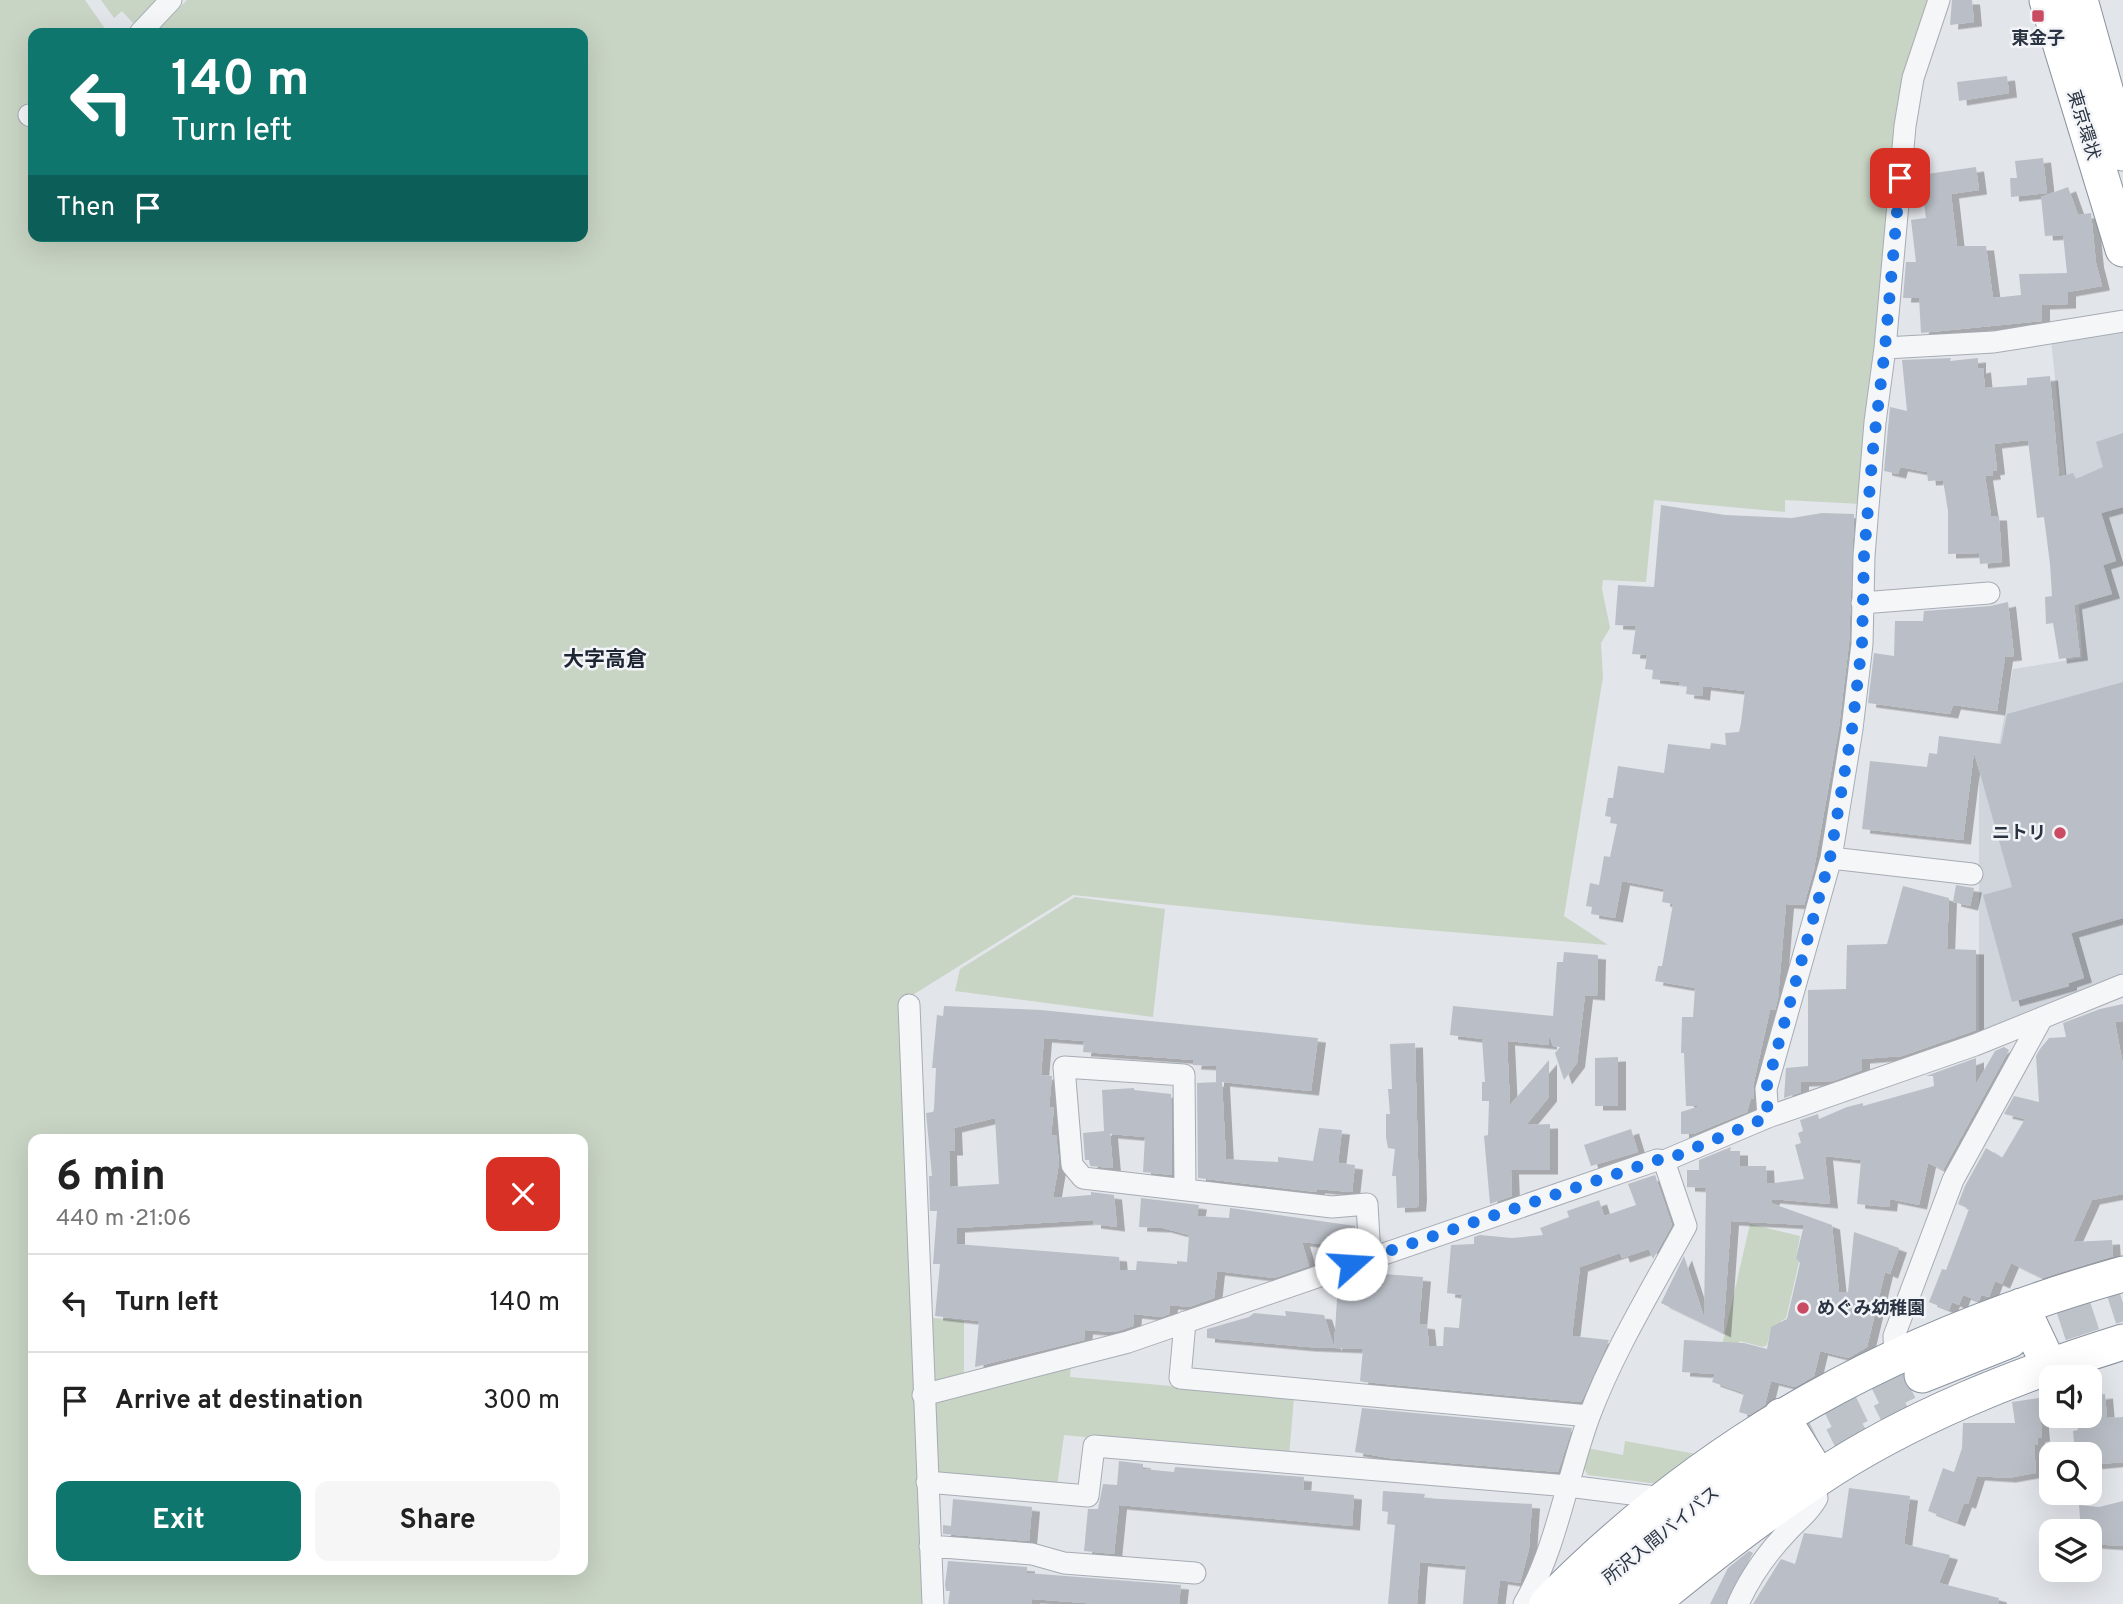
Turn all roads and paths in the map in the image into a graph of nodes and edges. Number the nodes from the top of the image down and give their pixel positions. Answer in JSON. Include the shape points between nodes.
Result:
{"nodes":[{"id":1,"x":171,"y":0,"type":"edge"},
{"id":2,"x":1939,"y":0,"type":"edge"},
{"id":3,"x":2047,"y":0,"type":"edge"},
{"id":4,"x":2080,"y":0,"type":"edge"},
{"id":5,"x":145,"y":28,"type":"edge"},
{"id":6,"x":2123,"y":153,"type":"edge"},
{"id":7,"x":2123,"y":249,"type":"edge"},
{"id":8,"x":2123,"y":321,"type":"edge"},
{"id":9,"x":1885,"y":348,"type":"junction"},
{"id":10,"x":1989,"y":593,"type":"dead end"},
{"id":11,"x":1862,"y":603,"type":"junction"},
{"id":12,"x":1830,"y":858,"type":"junction"},
{"id":13,"x":1972,"y":874,"type":"dead end"},
{"id":14,"x":2123,"y":985,"type":"edge"},
{"id":15,"x":909,"y":1004,"type":"dead end"},
{"id":16,"x":2042,"y":1018,"type":"junction"},
{"id":17,"x":1768,"y":1117,"type":"junction"},
{"id":18,"x":1664,"y":1161,"type":"junction"},
{"id":19,"x":1185,"y":1189,"type":"junction"},
{"id":20,"x":1370,"y":1258,"type":"junction"},
{"id":21,"x":2123,"y":1274,"type":"edge"},
{"id":22,"x":2021,"y":1306,"type":"junction"},
{"id":23,"x":1185,"y":1322,"type":"junction"},
{"id":24,"x":2123,"y":1342,"type":"edge"},
{"id":25,"x":2025,"y":1355,"type":"junction"},
{"id":26,"x":1917,"y":1376,"type":"junction"},
{"id":27,"x":923,"y":1395,"type":"junction"},
{"id":28,"x":1590,"y":1416,"type":"junction"},
{"id":29,"x":1795,"y":1458,"type":"junction"},
{"id":30,"x":927,"y":1482,"type":"junction"},
{"id":31,"x":1568,"y":1486,"type":"junction"},
{"id":32,"x":1663,"y":1498,"type":"junction"},
{"id":33,"x":929,"y":1546,"type":"junction"},
{"id":34,"x":1195,"y":1573,"type":"dead end"},
{"id":35,"x":933,"y":1604,"type":"edge"},
{"id":36,"x":1524,"y":1604,"type":"edge"},
{"id":37,"x":1547,"y":1604,"type":"edge"},
{"id":38,"x":1577,"y":1604,"type":"edge"},
{"id":39,"x":1618,"y":1604,"type":"edge"},
{"id":40,"x":1651,"y":1604,"type":"edge"},
{"id":41,"x":1738,"y":1604,"type":"edge"}],
"edges":[{"from":1,"to":5,"type":"street"},
{"from":2,"to":9,"type":"street","via":[[1913,78],[1905,126]]},
{"from":3,"to":7,"type":"highway","name":"東京環状"},
{"from":4,"to":6,"type":"highway","name":"東京環状"},
{"from":8,"to":9,"type":"street","via":[[1994,342]]},
{"from":9,"to":11,"type":"street"},
{"from":10,"to":11,"type":"street"},
{"from":11,"to":12,"type":"street","via":[[1852,729]]},
{"from":12,"to":13,"type":"street"},
{"from":12,"to":17,"type":"street","via":[[1766,1089]]},
{"from":14,"to":16,"type":"street"},
{"from":15,"to":27,"type":"street"},
{"from":16,"to":17,"type":"street"},
{"from":16,"to":26,"type":"street","via":[[1953,1181],[1894,1336]]},
{"from":17,"to":18,"type":"street"},
{"from":18,"to":20,"type":"street"},
{"from":18,"to":28,"type":"street","via":[[1686,1226]]},
{"from":19,"to":19,"type":"street","via":[[1083,1178],[1072,1165],[1064,1067],[1184,1075]]},
{"from":19,"to":20,"type":"street","via":[[1332,1207],[1367,1205]]},
{"from":20,"to":23,"type":"street"},
{"from":21,"to":22,"type":"highway"},
{"from":22,"to":25,"type":"highway"},
{"from":22,"to":26,"type":"highway"},
{"from":23,"to":27,"type":"street","via":[[1128,1342]]},
{"from":23,"to":28,"type":"street","via":[[1180,1378]]},
{"from":24,"to":25,"type":"highway"},
{"from":25,"to":26,"type":"highway"},
{"from":25,"to":29,"type":"highway","via":[[1933,1415]]},
{"from":26,"to":29,"type":"highway"},
{"from":27,"to":30,"type":"street"},
{"from":28,"to":31,"type":"street"},
{"from":29,"to":32,"type":"highway"},
{"from":29,"to":38,"type":"highway","name":"所沢入間バイパス","via":[[1689,1508]]},
{"from":29,"to":39,"type":"highway","name":"所沢入間バイパス","via":[[1676,1550]]},
{"from":29,"to":40,"type":"highway","via":[[1714,1552]]},
{"from":29,"to":41,"type":"street","via":[[1817,1498],[1754,1573]]},
{"from":30,"to":31,"type":"street","via":[[1088,1496],[1094,1446]]},
{"from":30,"to":33,"type":"street"},
{"from":31,"to":32,"type":"street"},
{"from":31,"to":36,"type":"street"},
{"from":32,"to":37,"type":"highway","via":[[1618,1534]]},
{"from":33,"to":34,"type":"street"},
{"from":33,"to":35,"type":"street"}]}
